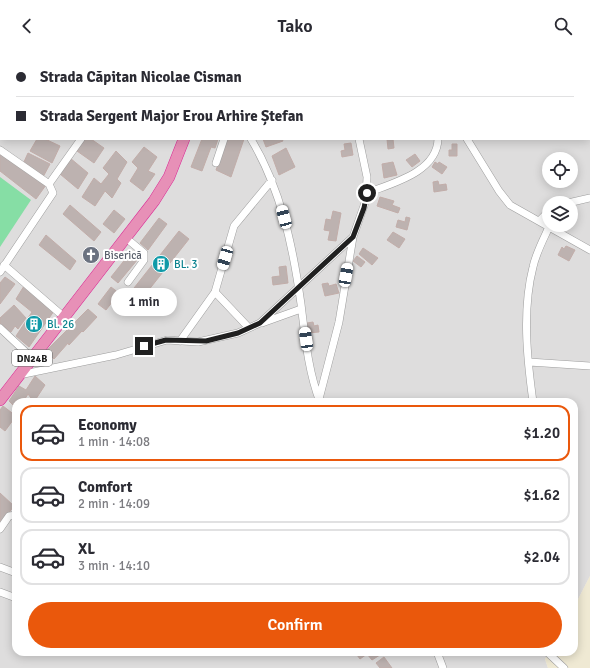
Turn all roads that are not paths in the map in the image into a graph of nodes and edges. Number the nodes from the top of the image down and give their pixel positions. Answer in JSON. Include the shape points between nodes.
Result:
{"nodes":[{"id":1,"x":80,"y":140,"type":"edge"},
{"id":2,"x":184,"y":140,"type":"edge"},
{"id":3,"x":224,"y":140,"type":"edge"},
{"id":4,"x":252,"y":140,"type":"edge"},
{"id":5,"x":359,"y":140,"type":"edge"},
{"id":6,"x":438,"y":140,"type":"edge"},
{"id":7,"x":468,"y":140,"type":"edge"},
{"id":8,"x":0,"y":150,"type":"edge"},
{"id":9,"x":216,"y":164,"type":"dead end"},
{"id":10,"x":272,"y":180,"type":"junction"},
{"id":11,"x":49,"y":184,"type":"junction"},
{"id":12,"x":367,"y":193,"type":"junction"},
{"id":13,"x":590,"y":198,"type":"edge"},
{"id":14,"x":578,"y":201,"type":"edge"},
{"id":15,"x":542,"y":218,"type":"edge"},
{"id":16,"x":539,"y":221,"type":"junction"},
{"id":17,"x":542,"y":223,"type":"edge"},
{"id":18,"x":547,"y":232,"type":"edge"},
{"id":19,"x":558,"y":232,"type":"edge"},
{"id":20,"x":353,"y":237,"type":"junction"},
{"id":21,"x":126,"y":238,"type":"junction"},
{"id":22,"x":590,"y":250,"type":"edge"},
{"id":23,"x":2,"y":268,"type":"edge"},
{"id":24,"x":128,"y":282,"type":"dead end"},
{"id":25,"x":298,"y":286,"type":"junction"},
{"id":26,"x":215,"y":292,"type":"junction"},
{"id":27,"x":301,"y":309,"type":"junction"},
{"id":28,"x":64,"y":317,"type":"junction"},
{"id":29,"x":260,"y":323,"type":"junction"},
{"id":30,"x":0,"y":328,"type":"edge"},
{"id":31,"x":249,"y":328,"type":"junction"},
{"id":32,"x":180,"y":341,"type":"junction"},
{"id":33,"x":32,"y":358,"type":"junction"},
{"id":34,"x":529,"y":362,"type":"junction"},
{"id":35,"x":590,"y":366,"type":"edge"},
{"id":36,"x":19,"y":375,"type":"junction"},
{"id":37,"x":318,"y":398,"type":"edge"},
{"id":38,"x":320,"y":398,"type":"edge"},
{"id":39,"x":534,"y":398,"type":"edge"},
{"id":40,"x":0,"y":400,"type":"edge"},
{"id":41,"x":12,"y":516,"type":"edge"},
{"id":42,"x":0,"y":529,"type":"edge"},
{"id":43,"x":0,"y":567,"type":"edge"},
{"id":44,"x":12,"y":572,"type":"edge"},
{"id":45,"x":0,"y":592,"type":"edge"},
{"id":46,"x":12,"y":596,"type":"edge"},
{"id":47,"x":439,"y":656,"type":"edge"},
{"id":48,"x":551,"y":656,"type":"edge"},
{"id":49,"x":444,"y":668,"type":"edge"},
{"id":50,"x":564,"y":668,"type":"edge"}],
"edges":[{"from":1,"to":11,"type":"street"},
{"from":2,"to":21,"type":"highway","number":"DN24B","via":[[163,188]]},
{"from":3,"to":9,"type":"street"},
{"from":4,"to":10,"type":"street"},
{"from":5,"to":12,"type":"street","via":[[367,178]]},
{"from":6,"to":12,"type":"street","via":[[434,156],[426,166]]},
{"from":7,"to":16,"type":"street","via":[[510,205]]},
{"from":8,"to":11,"type":"street"},
{"from":10,"to":25,"type":"street","via":[[286,225]]},
{"from":10,"to":26,"type":"street","via":[[234,226]]},
{"from":11,"to":23,"type":"street","via":[[53,190],[52,196]]},
{"from":12,"to":20,"type":"street"},
{"from":13,"to":14,"type":"street"},
{"from":15,"to":16,"type":"street"},
{"from":16,"to":17,"type":"street"},
{"from":18,"to":34,"type":"street","via":[[537,254],[529,286]]},
{"from":19,"to":22,"type":"street"},
{"from":20,"to":25,"type":"street"},
{"from":20,"to":38,"type":"street","via":[[339,322]]},
{"from":21,"to":24,"type":"street","via":[[144,253],[144,260]]},
{"from":21,"to":28,"type":"highway","number":"DN24B"},
{"from":23,"to":28,"type":"street"},
{"from":25,"to":27,"type":"street"},
{"from":25,"to":29,"type":"street"},
{"from":26,"to":31,"type":"street"},
{"from":26,"to":32,"type":"street"},
{"from":27,"to":29,"type":"street"},
{"from":27,"to":37,"type":"street"},
{"from":28,"to":33,"type":"highway","number":"DN24B"},
{"from":29,"to":31,"type":"street"},
{"from":30,"to":33,"type":"street"},
{"from":31,"to":32,"type":"street","via":[[206,341]]},
{"from":32,"to":36,"type":"street","via":[[159,342],[116,355]]},
{"from":33,"to":36,"type":"highway","number":"DN24B"},
{"from":34,"to":35,"type":"street"},
{"from":34,"to":39,"type":"street"},
{"from":36,"to":40,"type":"highway","number":"DN24B"},
{"from":41,"to":42,"type":"street"},
{"from":43,"to":44,"type":"street"},
{"from":45,"to":46,"type":"street"},
{"from":47,"to":49,"type":"street"},
{"from":48,"to":50,"type":"street"}]}
